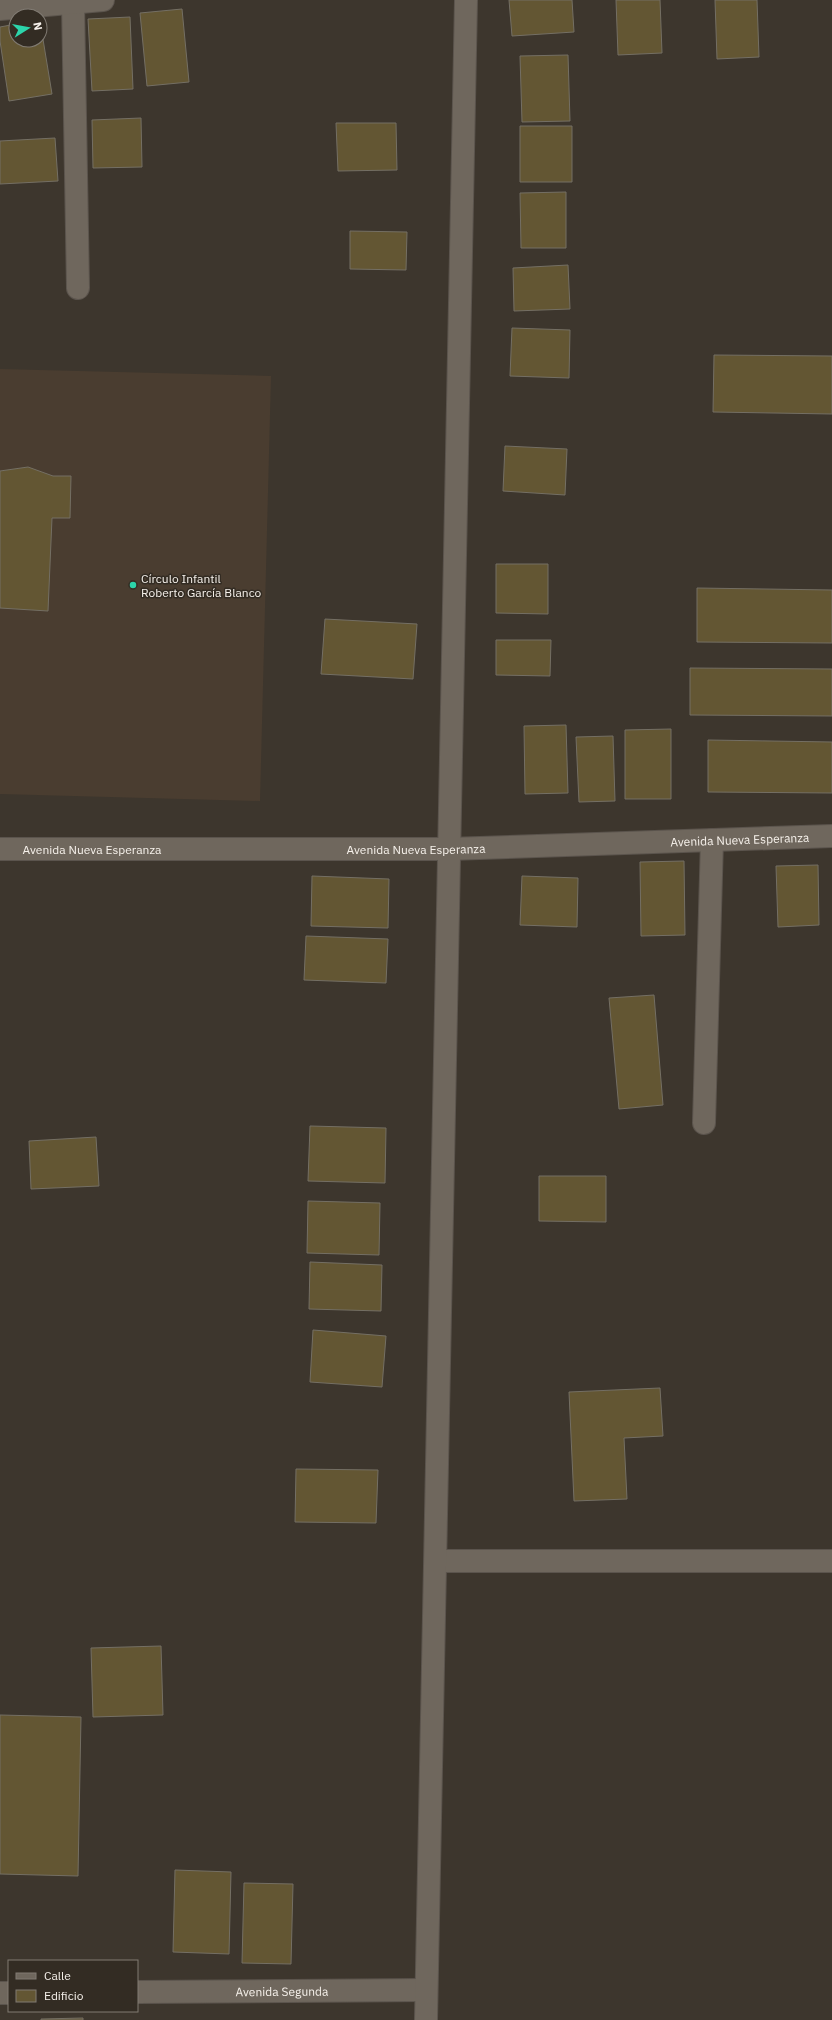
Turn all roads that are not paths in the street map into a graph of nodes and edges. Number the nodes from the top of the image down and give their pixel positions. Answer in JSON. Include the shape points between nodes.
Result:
{"nodes":[{"id":1,"x":103,"y":0,"type":"edge"},
{"id":2,"x":466,"y":0,"type":"edge"},
{"id":3,"x":73,"y":3,"type":"junction"},
{"id":4,"x":0,"y":9,"type":"edge"},
{"id":5,"x":78,"y":288,"type":"dead end"},
{"id":6,"x":832,"y":836,"type":"edge"},
{"id":7,"x":712,"y":840,"type":"junction"},
{"id":8,"x":449,"y":848,"type":"junction"},
{"id":9,"x":0,"y":849,"type":"edge"},
{"id":10,"x":704,"y":1123,"type":"dead end"},
{"id":11,"x":436,"y":1561,"type":"junction"},
{"id":12,"x":832,"y":1561,"type":"edge"},
{"id":13,"x":426,"y":1990,"type":"junction"},
{"id":14,"x":138,"y":1992,"type":"edge"},
{"id":15,"x":426,"y":2020,"type":"edge"}],
"edges":[{"from":1,"to":3,"type":"street"},
{"from":2,"to":8,"type":"street"},
{"from":3,"to":4,"type":"street"},
{"from":3,"to":5,"type":"street"},
{"from":6,"to":7,"type":"street","name":"Avenida Nueva Esperanza"},
{"from":7,"to":8,"type":"street","name":"Avenida Nueva Esperanza"},
{"from":7,"to":10,"type":"street"},
{"from":8,"to":9,"type":"street","name":"Avenida Nueva Esperanza"},
{"from":8,"to":11,"type":"street"},
{"from":11,"to":12,"type":"street"},
{"from":11,"to":13,"type":"street"},
{"from":13,"to":14,"type":"street","name":"Avenida Segunda"},
{"from":13,"to":15,"type":"street"}]}
